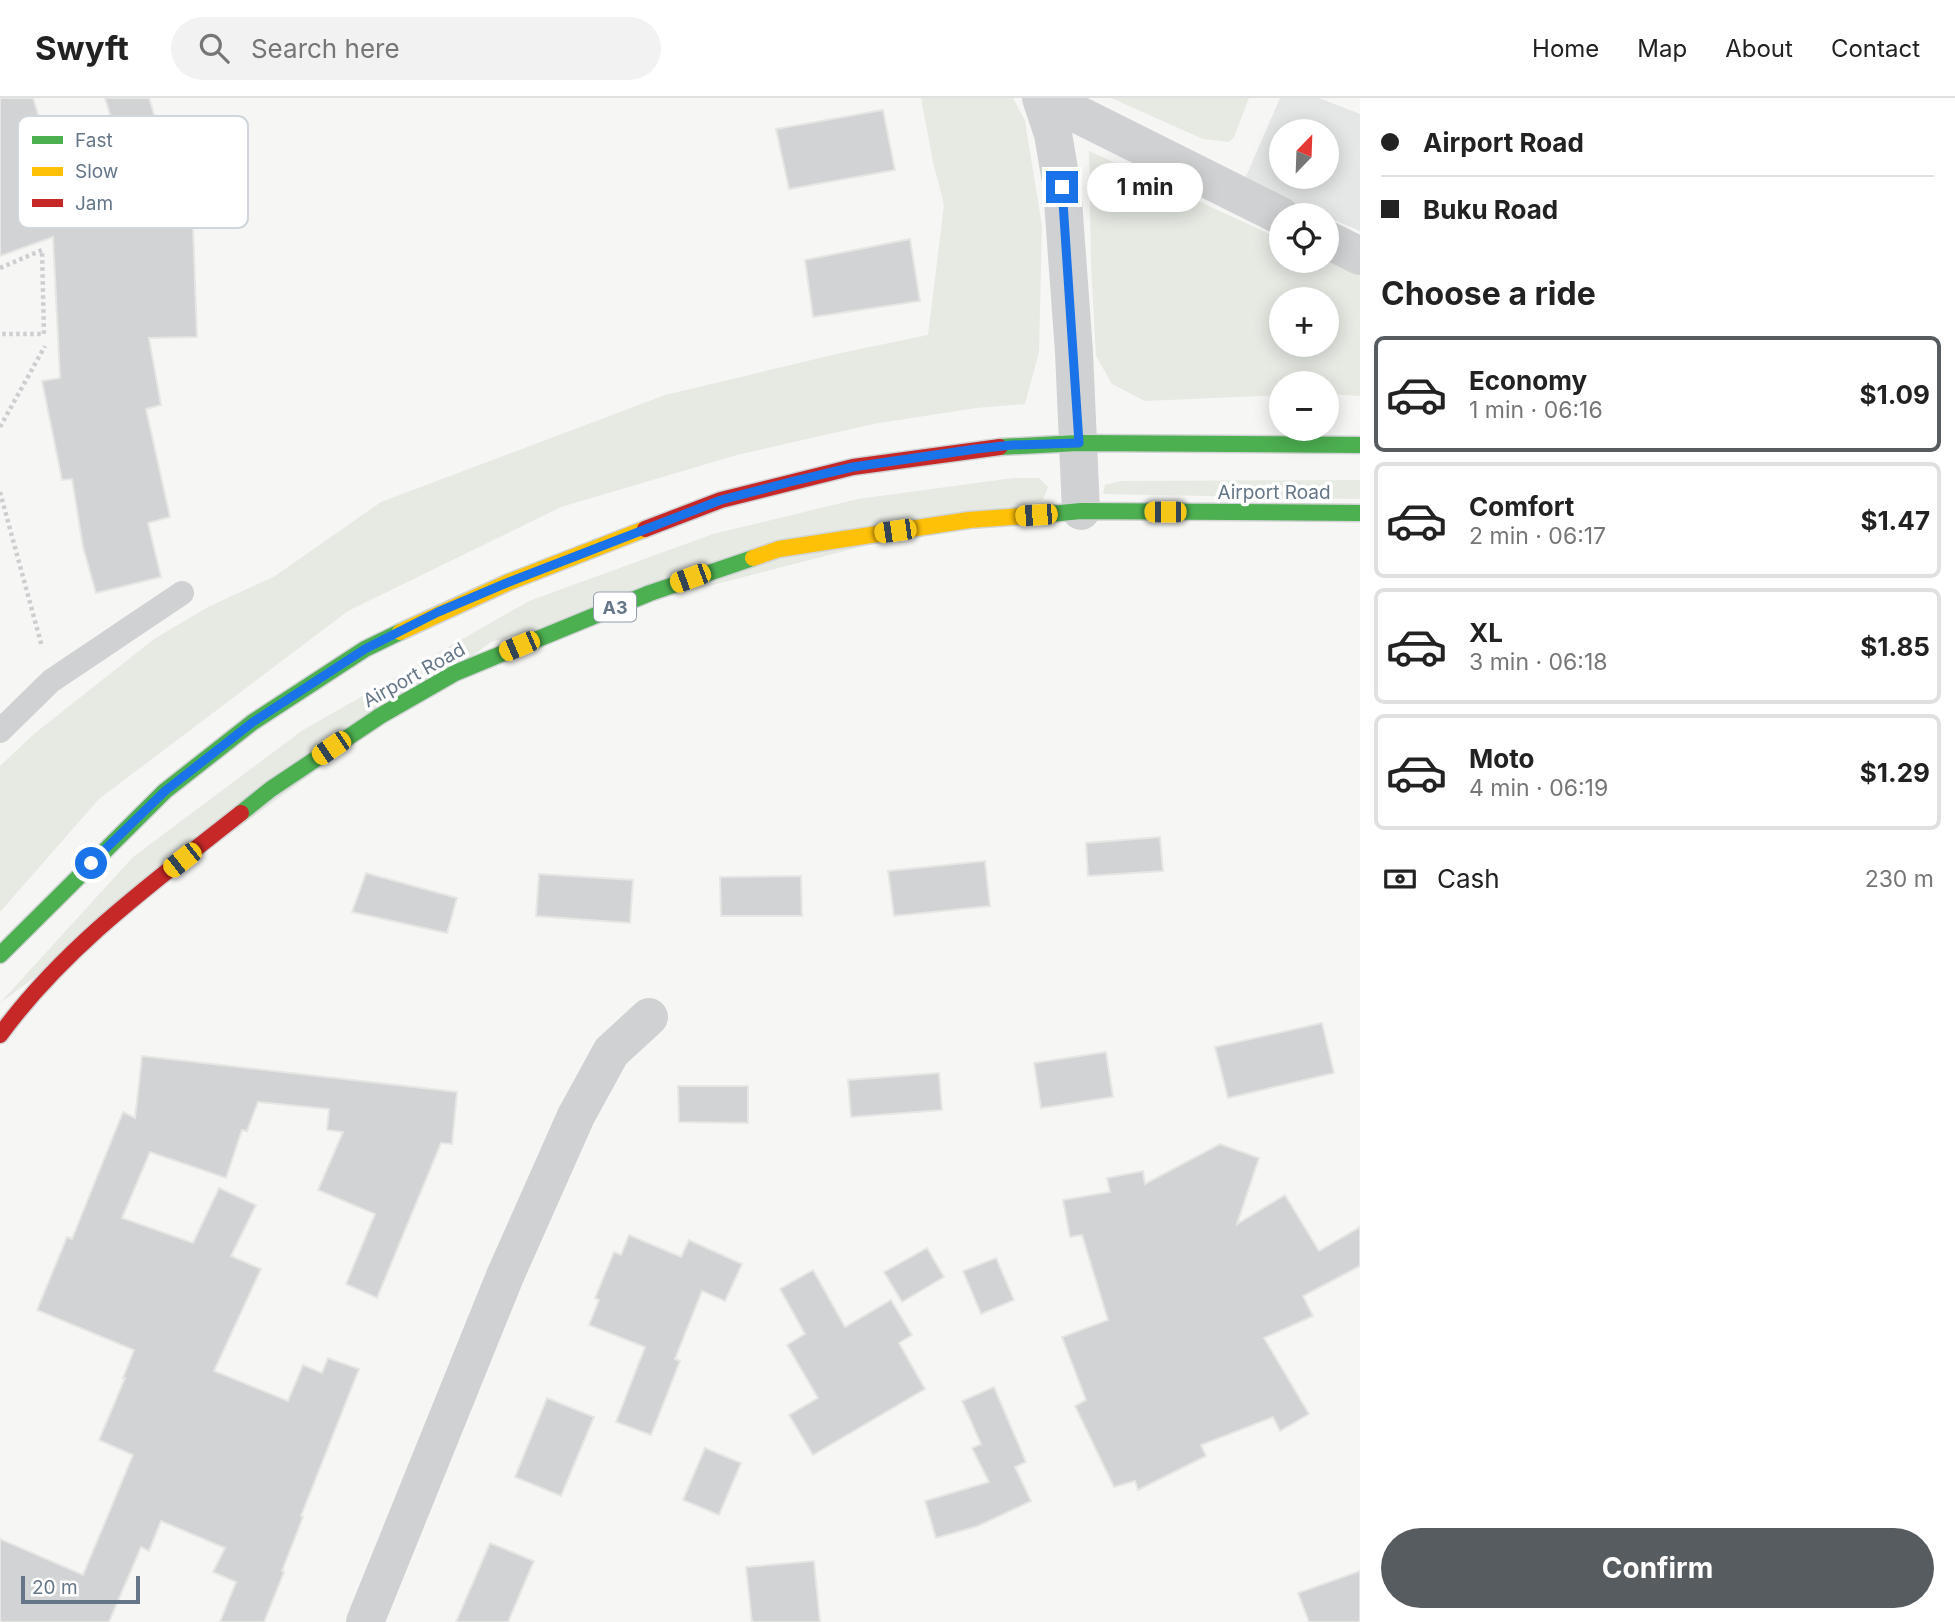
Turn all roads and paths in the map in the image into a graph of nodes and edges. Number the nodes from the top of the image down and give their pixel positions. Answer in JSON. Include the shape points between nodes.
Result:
{"nodes":[{"id":1,"x":1043,"y":98,"type":"edge"},
{"id":2,"x":1269,"y":210,"type":"edge"},
{"id":3,"x":1339,"y":246,"type":"edge"},
{"id":4,"x":1360,"y":256,"type":"edge"},
{"id":5,"x":0,"y":268,"type":"edge"},
{"id":6,"x":0,"y":334,"type":"edge"},
{"id":7,"x":45,"y":346,"type":"dead end"},
{"id":8,"x":0,"y":427,"type":"edge"},
{"id":9,"x":1079,"y":443,"type":"junction"},
{"id":10,"x":1360,"y":445,"type":"edge"},
{"id":11,"x":0,"y":492,"type":"edge"},
{"id":12,"x":1081,"y":511,"type":"junction"},
{"id":13,"x":1360,"y":513,"type":"edge"},
{"id":14,"x":182,"y":593,"type":"dead end"},
{"id":15,"x":51,"y":681,"type":"junction"},
{"id":16,"x":0,"y":731,"type":"edge"},
{"id":17,"x":0,"y":955,"type":"edge"},
{"id":18,"x":649,"y":1017,"type":"dead end"},
{"id":19,"x":0,"y":1035,"type":"edge"},
{"id":20,"x":365,"y":1622,"type":"edge"}],
"edges":[{"from":1,"to":2,"type":"street"},
{"from":1,"to":9,"type":"street","via":[[1062,187]]},
{"from":3,"to":4,"type":"street"},
{"from":5,"to":6,"type":"path","via":[[42,250],[44,334]]},
{"from":7,"to":8,"type":"path"},
{"from":9,"to":10,"type":"highway"},
{"from":9,"to":12,"type":"street"},
{"from":9,"to":17,"type":"highway","via":[[1012,445],[853,467],[721,500],[438,612],[365,649],[253,722],[165,791]]},
{"from":11,"to":15,"type":"path"},
{"from":12,"to":13,"type":"highway","name":"Airport Road","number":"A3"},
{"from":12,"to":19,"type":"highway","name":"Airport Road","number":"A3","via":[[969,520],[779,549],[650,593],[454,673],[271,789],[100,925],[22,1005]]},
{"from":14,"to":15,"type":"lane"},
{"from":15,"to":16,"type":"lane"},
{"from":18,"to":20,"type":"street","via":[[611,1052],[576,1116],[505,1276]]}]}
